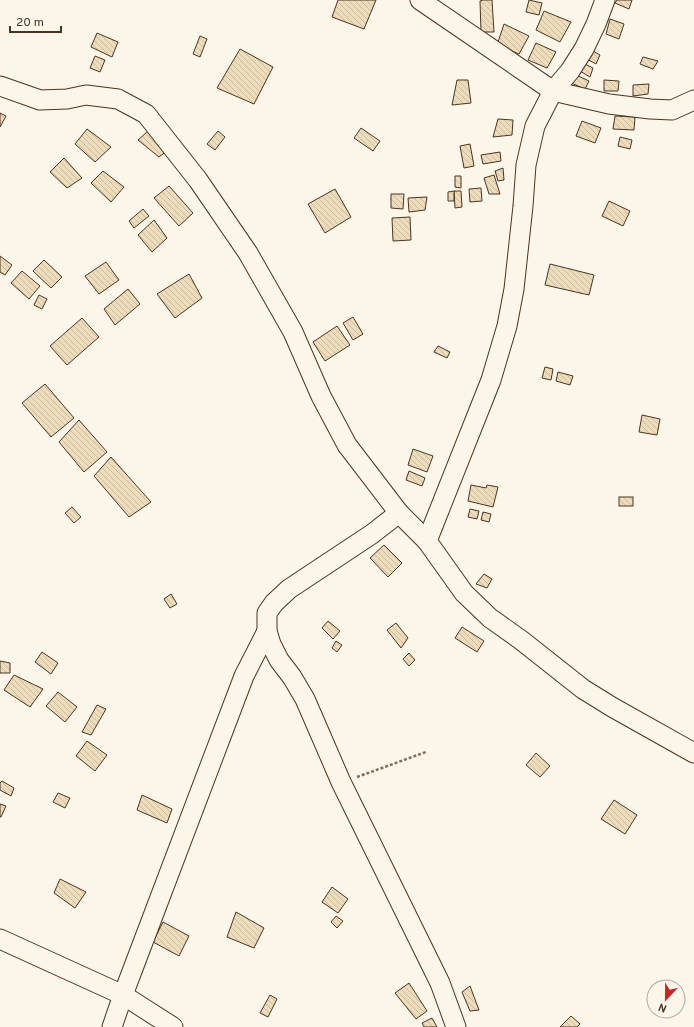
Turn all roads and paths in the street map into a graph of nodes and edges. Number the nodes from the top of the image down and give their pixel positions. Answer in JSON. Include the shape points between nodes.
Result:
{"nodes":[{"id":1,"x":420,"y":0,"type":"edge"},
{"id":2,"x":605,"y":0,"type":"edge"},
{"id":3,"x":0,"y":86,"type":"edge"},
{"id":4,"x":552,"y":91,"type":"junction"},
{"id":5,"x":694,"y":100,"type":"edge"},
{"id":6,"x":399,"y":513,"type":"junction"},
{"id":7,"x":427,"y":541,"type":"junction"},
{"id":8,"x":267,"y":631,"type":"junction"},
{"id":9,"x":426,"y":752,"type":"dead end"},
{"id":10,"x":694,"y":753,"type":"edge"},
{"id":11,"x":341,"y":782,"type":"junction"},
{"id":12,"x":0,"y":939,"type":"edge"},
{"id":13,"x":123,"y":995,"type":"junction"},
{"id":14,"x":112,"y":1027,"type":"edge"},
{"id":15,"x":173,"y":1027,"type":"edge"},
{"id":16,"x":456,"y":1027,"type":"edge"}],
"edges":[{"from":1,"to":4,"type":"street"},
{"from":2,"to":4,"type":"street","via":[[584,49],[570,71]]},
{"from":3,"to":6,"type":"street","via":[[40,100],[86,95],[118,99],[146,114],[198,180],[248,253],[293,332],[347,445]]},
{"from":4,"to":5,"type":"street","via":[[609,104],[650,109],[672,110]]},
{"from":4,"to":7,"type":"street","via":[[535,126],[526,165],[514,289],[507,326],[491,380]]},
{"from":6,"to":7,"type":"street"},
{"from":6,"to":8,"type":"street","via":[[289,589],[267,613]]},
{"from":7,"to":10,"type":"street","via":[[464,594],[490,618],[583,689]]},
{"from":8,"to":11,"type":"street","via":[[279,660],[305,699]]},
{"from":8,"to":13,"type":"street","via":[[244,676]]},
{"from":9,"to":11,"type":"path"},
{"from":11,"to":16,"type":"street","via":[[440,983]]},
{"from":12,"to":13,"type":"street"},
{"from":13,"to":14,"type":"street"},
{"from":13,"to":15,"type":"street"}]}
